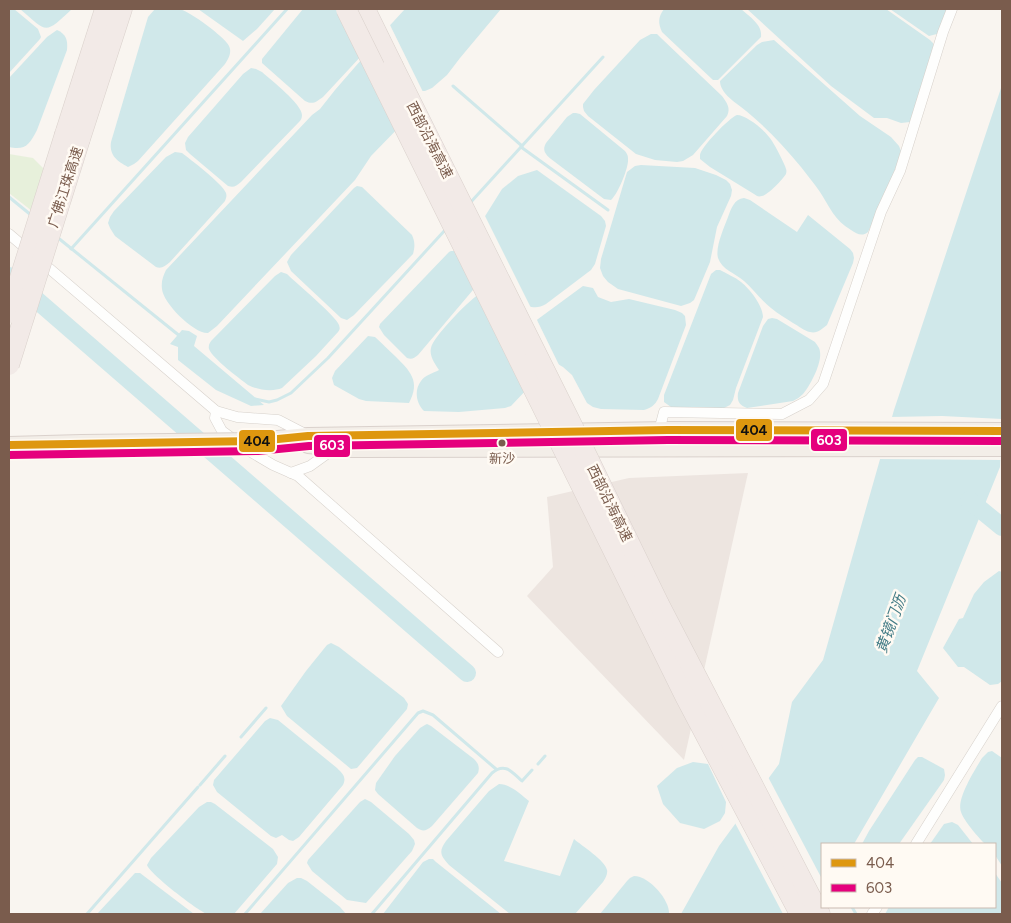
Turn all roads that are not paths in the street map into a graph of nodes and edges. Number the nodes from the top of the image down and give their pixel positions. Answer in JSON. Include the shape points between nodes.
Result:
{"nodes":[{"id":1,"x":105,"y":9,"type":"edge"},
{"id":2,"x":122,"y":9,"type":"edge"},
{"id":3,"x":346,"y":9,"type":"edge"},
{"id":4,"x":365,"y":9,"type":"edge"},
{"id":5,"x":952,"y":9,"type":"edge"},
{"id":6,"x":73,"y":136,"type":"junction"},
{"id":7,"x":9,"y":234,"type":"edge"},
{"id":8,"x":9,"y":313,"type":"edge"},
{"id":9,"x":9,"y":365,"type":"edge"},
{"id":10,"x":216,"y":411,"type":"junction"},
{"id":11,"x":664,"y":430,"type":"junction"},
{"id":12,"x":1002,"y":431,"type":"edge"},
{"id":13,"x":308,"y":436,"type":"junction"},
{"id":14,"x":258,"y":441,"type":"junction"},
{"id":15,"x":9,"y":445,"type":"edge"},
{"id":16,"x":336,"y":447,"type":"junction"},
{"id":17,"x":1002,"y":448,"type":"edge"},
{"id":18,"x":291,"y":473,"type":"junction"},
{"id":19,"x":498,"y":652,"type":"dead end"},
{"id":20,"x":1002,"y":706,"type":"edge"},
{"id":21,"x":917,"y":843,"type":"edge"},
{"id":22,"x":814,"y":911,"type":"edge"}],
"edges":[{"from":1,"to":6,"type":"highway","name":"广佛江珠高速"},
{"from":2,"to":6,"type":"highway","name":"广佛江珠高速"},
{"from":3,"to":22,"type":"highway","name":"西部沿海高速","bridge":true,"via":[[684,696]]},
{"from":4,"to":22,"type":"highway","name":"西部沿海高速","bridge":true},
{"from":5,"to":11,"type":"street","via":[[900,171],[881,212],[823,384],[809,400],[782,414],[664,412]]},
{"from":6,"to":8,"type":"highway","name":"广佛江珠高速","bridge":true},
{"from":6,"to":9,"type":"highway","name":"广佛江珠高速","bridge":true},
{"from":7,"to":10,"type":"street"},
{"from":10,"to":13,"type":"street","via":[[237,417],[278,420]]},
{"from":10,"to":18,"type":"street","via":[[215,418],[222,431],[251,452]]},
{"from":11,"to":12,"type":"main road"},
{"from":11,"to":13,"type":"main road"},
{"from":13,"to":14,"type":"main road"},
{"from":14,"to":15,"type":"main road","bridge":true},
{"from":14,"to":16,"type":"main road"},
{"from":16,"to":17,"type":"main road"},
{"from":16,"to":18,"type":"street","via":[[310,466]]},
{"from":18,"to":19,"type":"street"},
{"from":20,"to":21,"type":"street"}]}
